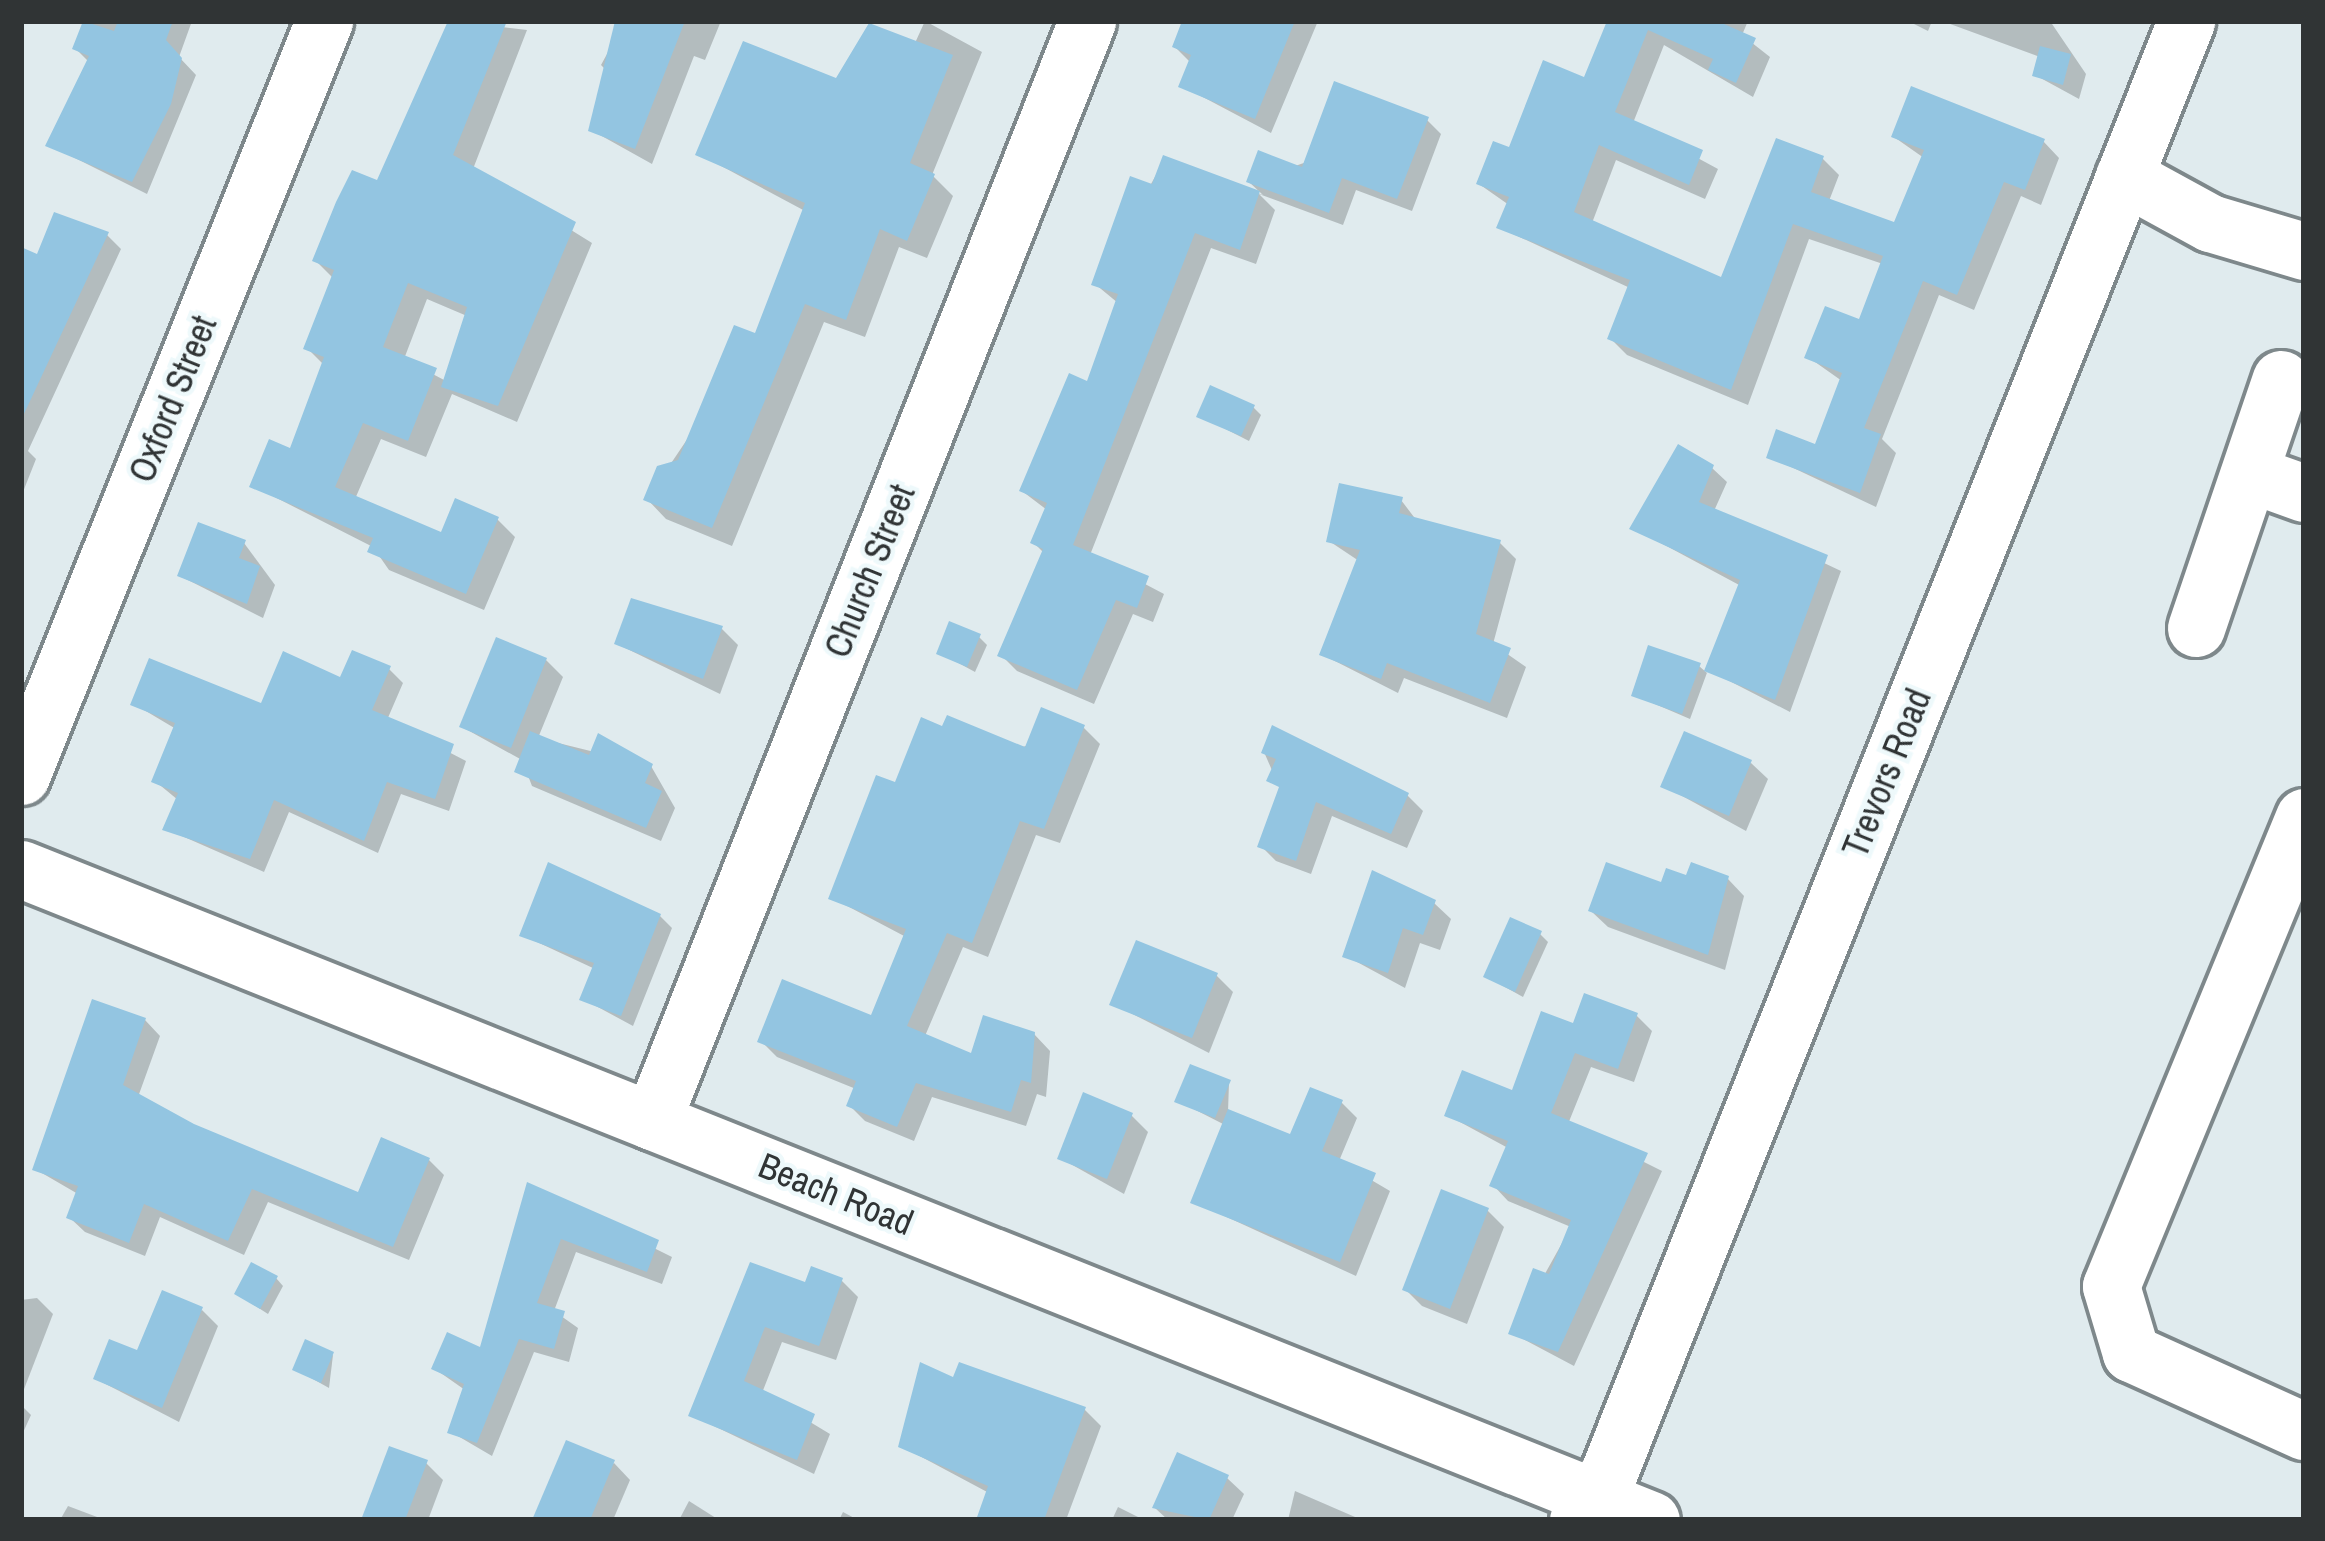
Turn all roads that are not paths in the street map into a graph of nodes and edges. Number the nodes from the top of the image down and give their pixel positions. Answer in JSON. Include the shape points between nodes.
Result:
{"nodes":[{"id":1,"x":324,"y":21,"type":"edge"},
{"id":2,"x":1087,"y":21,"type":"edge"},
{"id":3,"x":2186,"y":21,"type":"edge"},
{"id":4,"x":2124,"y":176,"type":"junction"},
{"id":5,"x":2304,"y":233,"type":"edge"},
{"id":6,"x":2304,"y":251,"type":"edge"},
{"id":7,"x":2282,"y":379,"type":"dead end"},
{"id":8,"x":2251,"y":474,"type":"junction"},
{"id":9,"x":2304,"y":494,"type":"edge"},
{"id":10,"x":2196,"y":628,"type":"dead end"},
{"id":11,"x":21,"y":776,"type":"edge"},
{"id":12,"x":2304,"y":817,"type":"edge"},
{"id":13,"x":24,"y":877,"type":"edge"},
{"id":14,"x":652,"y":1121,"type":"junction"},
{"id":15,"x":2304,"y":1431,"type":"edge"},
{"id":16,"x":1585,"y":1508,"type":"edge"},
{"id":17,"x":1651,"y":1520,"type":"edge"}],
"edges":[{"from":1,"to":11,"type":"street","name":"Oxford Street"},
{"from":2,"to":14,"type":"street","name":"Church Street"},
{"from":3,"to":4,"type":"street","name":"Trevors Road"},
{"from":4,"to":5,"type":"street","via":[[2225,199]]},
{"from":4,"to":6,"type":"street","via":[[2210,223]]},
{"from":4,"to":16,"type":"street","name":"Trevors Road"},
{"from":7,"to":8,"type":"street"},
{"from":8,"to":9,"type":"street"},
{"from":8,"to":10,"type":"street"},
{"from":12,"to":15,"type":"street","via":[[2111,1286],[2131,1353]]},
{"from":13,"to":14,"type":"street","name":"Beach Road"},
{"from":14,"to":16,"type":"street","name":"Beach Road"},
{"from":16,"to":17,"type":"street","name":"Beach Road"}]}
